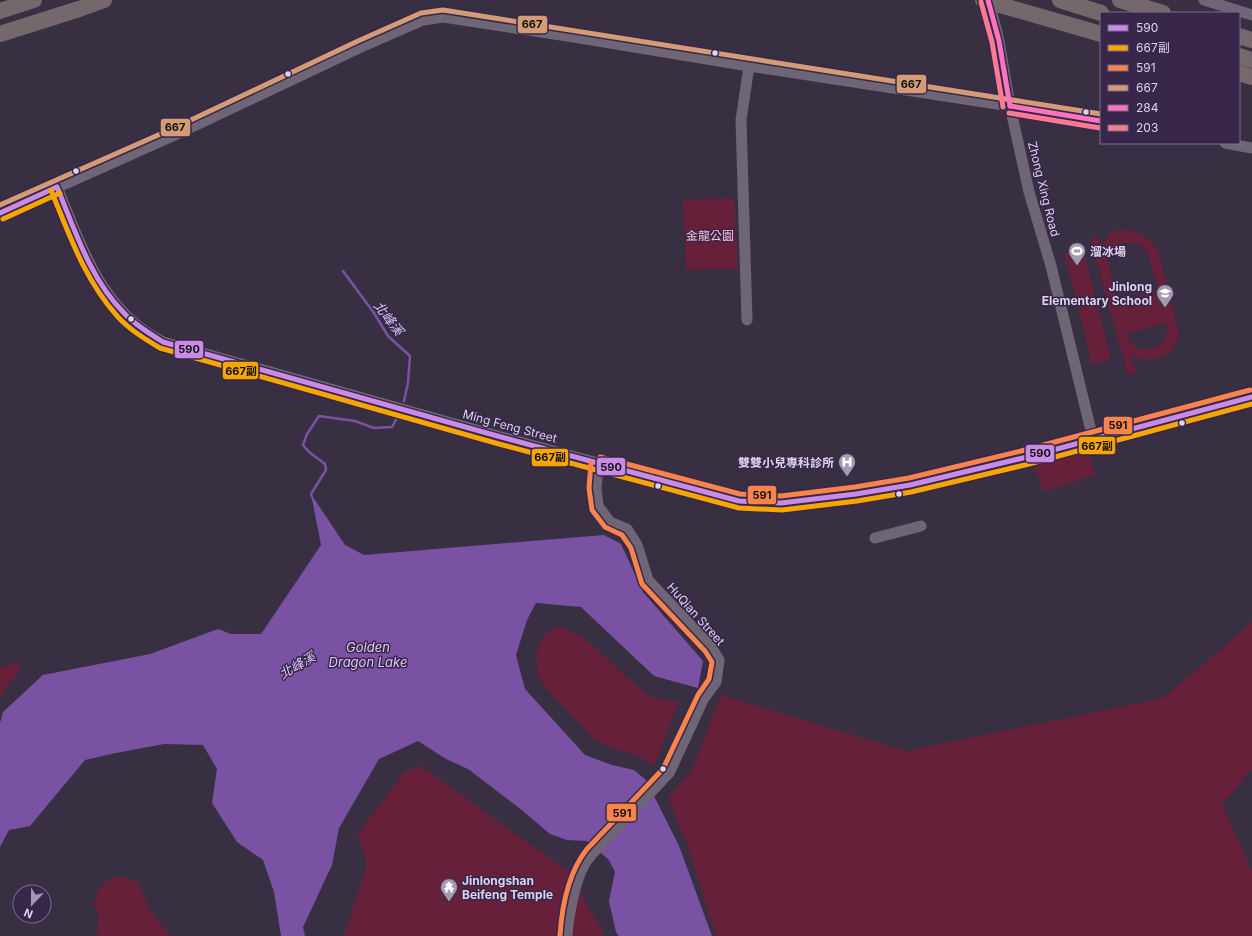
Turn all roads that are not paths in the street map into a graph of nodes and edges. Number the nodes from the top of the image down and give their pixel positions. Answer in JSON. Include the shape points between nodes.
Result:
{"nodes":[{"id":1,"x":34,"y":0,"type":"edge"},
{"id":2,"x":104,"y":0,"type":"edge"},
{"id":3,"x":1060,"y":0,"type":"edge"},
{"id":4,"x":1120,"y":0,"type":"edge"},
{"id":5,"x":1204,"y":0,"type":"edge"},
{"id":6,"x":988,"y":7,"type":"edge"},
{"id":7,"x":0,"y":11,"type":"edge"},
{"id":8,"x":1160,"y":12,"type":"edge"},
{"id":9,"x":1100,"y":13,"type":"edge"},
{"id":10,"x":1252,"y":15,"type":"edge"},
{"id":11,"x":0,"y":34,"type":"edge"},
{"id":12,"x":1100,"y":34,"type":"edge"},
{"id":13,"x":1240,"y":36,"type":"edge"},
{"id":14,"x":1252,"y":40,"type":"edge"},
{"id":15,"x":1240,"y":56,"type":"edge"},
{"id":16,"x":1252,"y":60,"type":"edge"},
{"id":17,"x":749,"y":66,"type":"junction"},
{"id":18,"x":1240,"y":73,"type":"edge"},
{"id":19,"x":1252,"y":77,"type":"edge"},
{"id":20,"x":1010,"y":106,"type":"junction"},
{"id":21,"x":1100,"y":121,"type":"edge"},
{"id":22,"x":1230,"y":144,"type":"edge"},
{"id":23,"x":1252,"y":148,"type":"edge"},
{"id":24,"x":57,"y":187,"type":"junction"},
{"id":25,"x":0,"y":213,"type":"edge"},
{"id":26,"x":747,"y":320,"type":"dead end"},
{"id":27,"x":1252,"y":397,"type":"edge"},
{"id":28,"x":1093,"y":439,"type":"junction"},
{"id":29,"x":598,"y":464,"type":"junction"},
{"id":30,"x":921,"y":526,"type":"dead end"},
{"id":31,"x":875,"y":538,"type":"dead end"},
{"id":32,"x":567,"y":936,"type":"edge"}],
"edges":[{"from":1,"to":7,"type":"highway"},
{"from":2,"to":11,"type":"highway"},
{"from":3,"to":9,"type":"highway"},
{"from":4,"to":8,"type":"highway"},
{"from":5,"to":10,"type":"street"},
{"from":6,"to":12,"type":"highway"},
{"from":6,"to":20,"type":"street","name":"Zhong Xing Road","via":[[999,41]]},
{"from":13,"to":14,"type":"highway"},
{"from":15,"to":16,"type":"highway"},
{"from":17,"to":20,"type":"street"},
{"from":17,"to":24,"type":"street","via":[[443,17],[433,18],[361,47],[177,134]]},
{"from":17,"to":26,"type":"street","via":[[740,120]]},
{"from":18,"to":19,"type":"highway"},
{"from":20,"to":21,"type":"street"},
{"from":20,"to":28,"type":"street","name":"Zhong Xing Road","via":[[1029,192]]},
{"from":22,"to":23,"type":"street"},
{"from":24,"to":25,"type":"street"},
{"from":24,"to":29,"type":"street","name":"Ming Feng Street","via":[[86,258],[107,294],[148,334],[163,342]]},
{"from":27,"to":28,"type":"street","name":"Ming Feng Street"},
{"from":28,"to":29,"type":"street","name":"Ming Feng Street","via":[[910,485],[781,503],[739,501]]},
{"from":29,"to":32,"type":"street","name":"HuQian Street","via":[[598,506],[610,522],[627,529],[637,545],[648,580],[711,647],[719,660],[716,682],[704,698],[669,773],[584,865],[578,880]]},
{"from":30,"to":31,"type":"street"}]}
